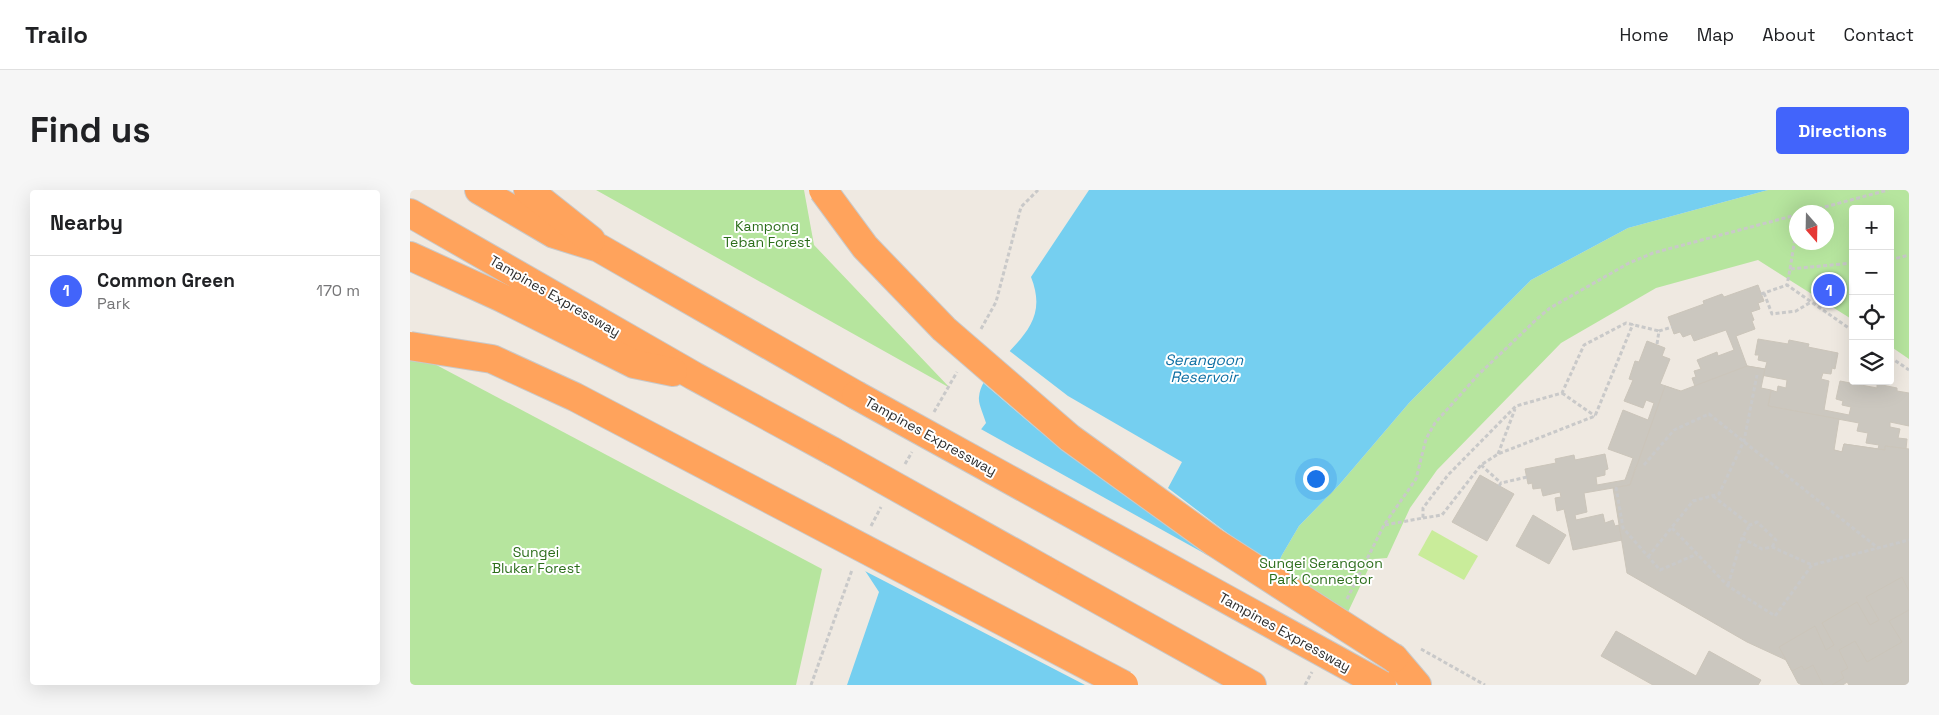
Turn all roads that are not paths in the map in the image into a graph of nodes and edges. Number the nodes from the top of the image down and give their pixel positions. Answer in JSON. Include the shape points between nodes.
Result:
{"nodes":[{"id":1,"x":479,"y":190,"type":"edge"},
{"id":2,"x":528,"y":190,"type":"edge"},
{"id":3,"x":823,"y":190,"type":"edge"},
{"id":4,"x":410,"y":213,"type":"edge"},
{"id":5,"x":599,"y":248,"type":"junction"},
{"id":6,"x":410,"y":256,"type":"edge"},
{"id":7,"x":410,"y":346,"type":"edge"},
{"id":8,"x":694,"y":376,"type":"junction"},
{"id":9,"x":1124,"y":685,"type":"edge"},
{"id":10,"x":1252,"y":685,"type":"edge"},
{"id":11,"x":1382,"y":685,"type":"edge"},
{"id":12,"x":1417,"y":685,"type":"edge"}],
"edges":[{"from":1,"to":5,"type":"highway","name":"Tampines Expressway","via":[[554,234]]},
{"from":2,"to":5,"type":"highway"},
{"from":3,"to":12,"type":"highway","bridge":true,"via":[[865,247],[944,329],[1070,438],[1214,542],[1394,658]]},
{"from":4,"to":8,"type":"highway","name":"Tampines Expressway"},
{"from":5,"to":11,"type":"highway","name":"Tampines Expressway","bridge":true,"via":[[856,395]]},
{"from":6,"to":8,"type":"highway","via":[[634,364]]},
{"from":7,"to":9,"type":"highway","bridge":true,"via":[[492,359],[575,397]]},
{"from":8,"to":10,"type":"highway","name":"Tampines Expressway","bridge":true}]}
